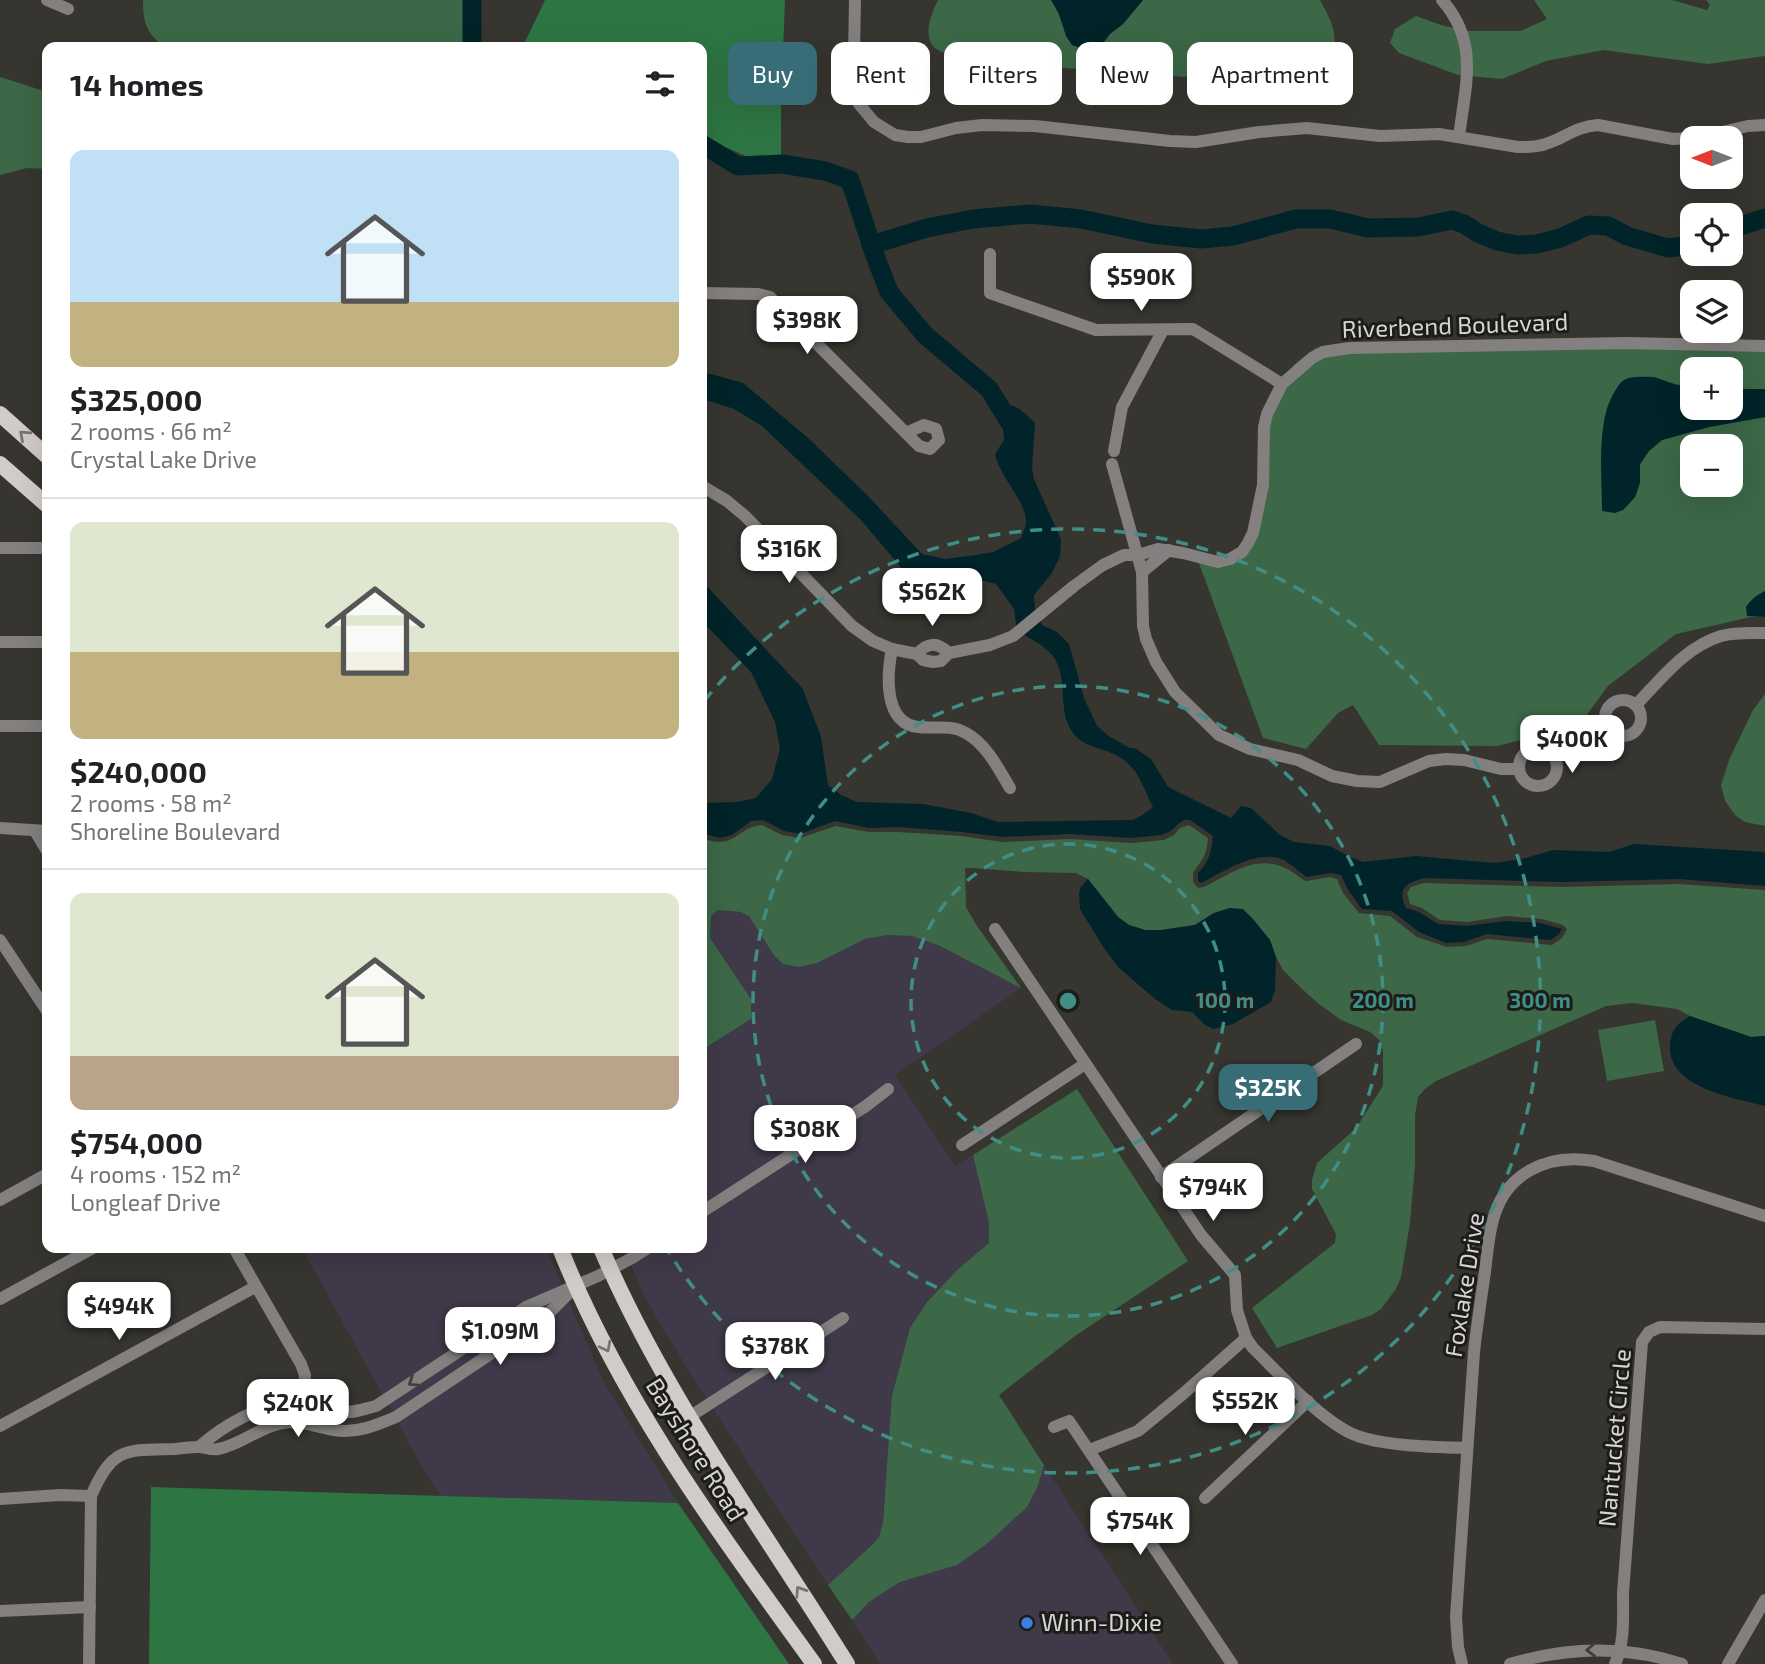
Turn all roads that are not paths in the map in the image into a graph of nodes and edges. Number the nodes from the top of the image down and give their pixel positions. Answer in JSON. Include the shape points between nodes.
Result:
{"nodes":[{"id":1,"x":47,"y":0,"type":"edge"},
{"id":2,"x":855,"y":0,"type":"edge"},
{"id":3,"x":1442,"y":0,"type":"edge"},
{"id":4,"x":68,"y":9,"type":"dead end"},
{"id":5,"x":1765,"y":125,"type":"edge"},
{"id":6,"x":1743,"y":128,"type":"edge"},
{"id":7,"x":1459,"y":137,"type":"junction"},
{"id":8,"x":1680,"y":138,"type":"edge"},
{"id":9,"x":990,"y":254,"type":"dead end"},
{"id":10,"x":707,"y":293,"type":"edge"},
{"id":11,"x":1163,"y":330,"type":"junction"},
{"id":12,"x":1765,"y":346,"type":"edge"},
{"id":13,"x":1282,"y":384,"type":"junction"},
{"id":14,"x":0,"y":414,"type":"edge"},
{"id":15,"x":906,"y":433,"type":"dead end"},
{"id":16,"x":42,"y":452,"type":"edge"},
{"id":17,"x":0,"y":464,"type":"edge"},
{"id":18,"x":707,"y":489,"type":"edge"},
{"id":19,"x":42,"y":501,"type":"edge"},
{"id":20,"x":0,"y":548,"type":"edge"},
{"id":21,"x":42,"y":548,"type":"edge"},
{"id":22,"x":1169,"y":550,"type":"junction"},
{"id":23,"x":1138,"y":555,"type":"junction"},
{"id":24,"x":1142,"y":572,"type":"junction"},
{"id":25,"x":1765,"y":632,"type":"edge"},
{"id":26,"x":0,"y":642,"type":"edge"},
{"id":27,"x":42,"y":642,"type":"edge"},
{"id":28,"x":892,"y":649,"type":"junction"},
{"id":29,"x":1636,"y":705,"type":"dead end"},
{"id":30,"x":0,"y":726,"type":"edge"},
{"id":31,"x":42,"y":726,"type":"edge"},
{"id":32,"x":1519,"y":769,"type":"dead end"},
{"id":33,"x":1010,"y":788,"type":"dead end"},
{"id":34,"x":0,"y":828,"type":"edge"},
{"id":35,"x":41,"y":831,"type":"edge"},
{"id":36,"x":995,"y":929,"type":"dead end"},
{"id":37,"x":0,"y":940,"type":"edge"},
{"id":38,"x":42,"y":1003,"type":"edge"},
{"id":39,"x":1356,"y":1044,"type":"dead end"},
{"id":40,"x":1085,"y":1064,"type":"junction"},
{"id":41,"x":888,"y":1089,"type":"dead end"},
{"id":42,"x":962,"y":1145,"type":"dead end"},
{"id":43,"x":42,"y":1175,"type":"edge"},
{"id":44,"x":1161,"y":1177,"type":"junction"},
{"id":45,"x":0,"y":1200,"type":"edge"},
{"id":46,"x":707,"y":1209,"type":"edge"},
{"id":47,"x":1765,"y":1216,"type":"edge"},
{"id":48,"x":84,"y":1253,"type":"edge"},
{"id":49,"x":237,"y":1253,"type":"edge"},
{"id":50,"x":562,"y":1253,"type":"edge"},
{"id":51,"x":603,"y":1253,"type":"edge"},
{"id":52,"x":639,"y":1253,"type":"edge"},
{"id":53,"x":610,"y":1269,"type":"junction"},
{"id":54,"x":576,"y":1285,"type":"junction"},
{"id":55,"x":255,"y":1287,"type":"junction"},
{"id":56,"x":0,"y":1299,"type":"edge"},
{"id":57,"x":843,"y":1318,"type":"dead end"},
{"id":58,"x":1765,"y":1329,"type":"edge"},
{"id":59,"x":1246,"y":1338,"type":"junction"},
{"id":60,"x":1308,"y":1401,"type":"junction"},
{"id":61,"x":303,"y":1405,"type":"junction"},
{"id":62,"x":689,"y":1417,"type":"junction"},
{"id":63,"x":302,"y":1422,"type":"junction"},
{"id":64,"x":0,"y":1426,"type":"edge"},
{"id":65,"x":1054,"y":1427,"type":"dead end"},
{"id":66,"x":200,"y":1446,"type":"junction"},
{"id":67,"x":1467,"y":1448,"type":"junction"},
{"id":68,"x":1089,"y":1450,"type":"junction"},
{"id":69,"x":91,"y":1496,"type":"junction"},
{"id":70,"x":1205,"y":1498,"type":"dead end"},
{"id":71,"x":0,"y":1499,"type":"edge"},
{"id":72,"x":1765,"y":1600,"type":"edge"},
{"id":73,"x":90,"y":1608,"type":"junction"},
{"id":74,"x":0,"y":1611,"type":"edge"},
{"id":75,"x":837,"y":1648,"type":"junction"},
{"id":76,"x":1621,"y":1651,"type":"junction"},
{"id":77,"x":89,"y":1664,"type":"edge"},
{"id":78,"x":814,"y":1664,"type":"edge"},
{"id":79,"x":847,"y":1664,"type":"edge"},
{"id":80,"x":1232,"y":1664,"type":"edge"},
{"id":81,"x":1462,"y":1664,"type":"edge"},
{"id":82,"x":1510,"y":1664,"type":"edge"},
{"id":83,"x":1615,"y":1664,"type":"edge"},
{"id":84,"x":1682,"y":1664,"type":"edge"},
{"id":85,"x":1728,"y":1664,"type":"edge"}],
"edges":[{"from":1,"to":4,"type":"street"},
{"from":2,"to":7,"type":"street","via":[[859,104],[874,122],[895,135],[921,137],[982,125],[1196,142],[1307,128],[1380,136]]},
{"from":3,"to":7,"type":"street","via":[[1460,27],[1467,51]]},
{"from":5,"to":6,"type":"street"},
{"from":7,"to":8,"type":"street","via":[[1531,147],[1598,125]]},
{"from":9,"to":11,"type":"street","via":[[990,293],[1097,330]]},
{"from":10,"to":15,"type":"street","via":[[770,297]]},
{"from":11,"to":13,"type":"street","via":[[1193,329]]},
{"from":11,"to":23,"type":"street","via":[[1122,407],[1113,458]]},
{"from":12,"to":13,"type":"street","name":"Riverbend Boulevard","via":[[1627,342],[1335,349],[1312,358]]},
{"from":13,"to":22,"type":"street","name":"Riverbend Boulevard","via":[[1264,427],[1263,485],[1248,543],[1230,559],[1218,562]]},
{"from":16,"to":14,"type":"main road","one_way":true},
{"from":17,"to":19,"type":"main road"},
{"from":18,"to":28,"type":"street","name":"Riverbend Boulevard","via":[[745,516],[852,626]]},
{"from":20,"to":21,"type":"street"},
{"from":22,"to":23,"type":"street","name":"Riverbend Boulevard"},
{"from":22,"to":24,"type":"street"},
{"from":23,"to":24,"type":"street"},
{"from":23,"to":28,"type":"street","name":"Riverbend Boulevard","via":[[1124,555],[1102,565],[1003,642],[949,653],[932,645],[917,654]]},
{"from":24,"to":32,"type":"street","via":[[1143,626],[1156,662],[1175,692],[1229,741],[1357,781],[1380,782],[1429,761],[1464,760]]},
{"from":25,"to":29,"type":"street","via":[[1721,636],[1699,646]]},
{"from":26,"to":27,"type":"street"},
{"from":28,"to":33,"type":"street","via":[[889,685],[899,718],[909,726],[946,727],[969,735],[986,751]]},
{"from":30,"to":31,"type":"street"},
{"from":34,"to":35,"type":"street"},
{"from":36,"to":40,"type":"street"},
{"from":37,"to":38,"type":"street"},
{"from":39,"to":44,"type":"street"},
{"from":40,"to":42,"type":"street"},
{"from":40,"to":44,"type":"street"},
{"from":41,"to":46,"type":"street"},
{"from":43,"to":45,"type":"street"},
{"from":44,"to":59,"type":"street","via":[[1235,1275],[1237,1310]]},
{"from":47,"to":67,"type":"street","name":"Foxlake Drive","via":[[1594,1161],[1551,1161],[1524,1173],[1503,1196],[1492,1224],[1478,1310]]},
{"from":48,"to":56,"type":"street"},
{"from":49,"to":55,"type":"street"},
{"from":50,"to":54,"type":"main road","name":"Bayshore Road"},
{"from":51,"to":53,"type":"main road","name":"Bayshore Road"},
{"from":52,"to":53,"type":"street"},
{"from":53,"to":54,"type":"street"},
{"from":53,"to":62,"type":"main road","name":"Bayshore Road"},
{"from":54,"to":61,"type":"street","one_way":true,"via":[[527,1307],[376,1406],[337,1412]]},
{"from":54,"to":63,"type":"street","via":[[529,1328],[396,1417],[346,1431]]},
{"from":54,"to":78,"type":"main road","name":"Bayshore Road","one_way":true,"via":[[673,1463]]},
{"from":55,"to":61,"type":"street","via":[[301,1364]]},
{"from":55,"to":64,"type":"street"},
{"from":57,"to":62,"type":"street"},
{"from":58,"to":76,"type":"street","name":"Nantucket Circle","via":[[1660,1327],[1642,1342]]},
{"from":59,"to":60,"type":"street"},
{"from":59,"to":68,"type":"street","via":[[1138,1431]]},
{"from":60,"to":67,"type":"street","via":[[1335,1424],[1366,1439]]},
{"from":60,"to":70,"type":"street"},
{"from":61,"to":63,"type":"street"},
{"from":61,"to":66,"type":"street","via":[[276,1405],[251,1414]]},
{"from":75,"to":62,"type":"main road","name":"Bayshore Road","one_way":true},
{"from":63,"to":66,"type":"street","via":[[271,1425],[215,1450]]},
{"from":65,"to":68,"type":"street","via":[[1069,1421]]},
{"from":66,"to":69,"type":"street","via":[[124,1453],[106,1468]]},
{"from":67,"to":81,"type":"street","name":"Foxlake Drive","via":[[1456,1617]]},
{"from":68,"to":80,"type":"street"},
{"from":69,"to":71,"type":"street"},
{"from":69,"to":73,"type":"street"},
{"from":72,"to":85,"type":"street"},
{"from":73,"to":74,"type":"street"},
{"from":73,"to":77,"type":"street"},
{"from":75,"to":78,"type":"main road"},
{"from":75,"to":79,"type":"main road","name":"Bayshore Road"},
{"from":76,"to":82,"type":"street","one_way":true,"via":[[1560,1652]]},
{"from":76,"to":83,"type":"street","name":"Nantucket Circle"},
{"from":76,"to":84,"type":"street"}]}
